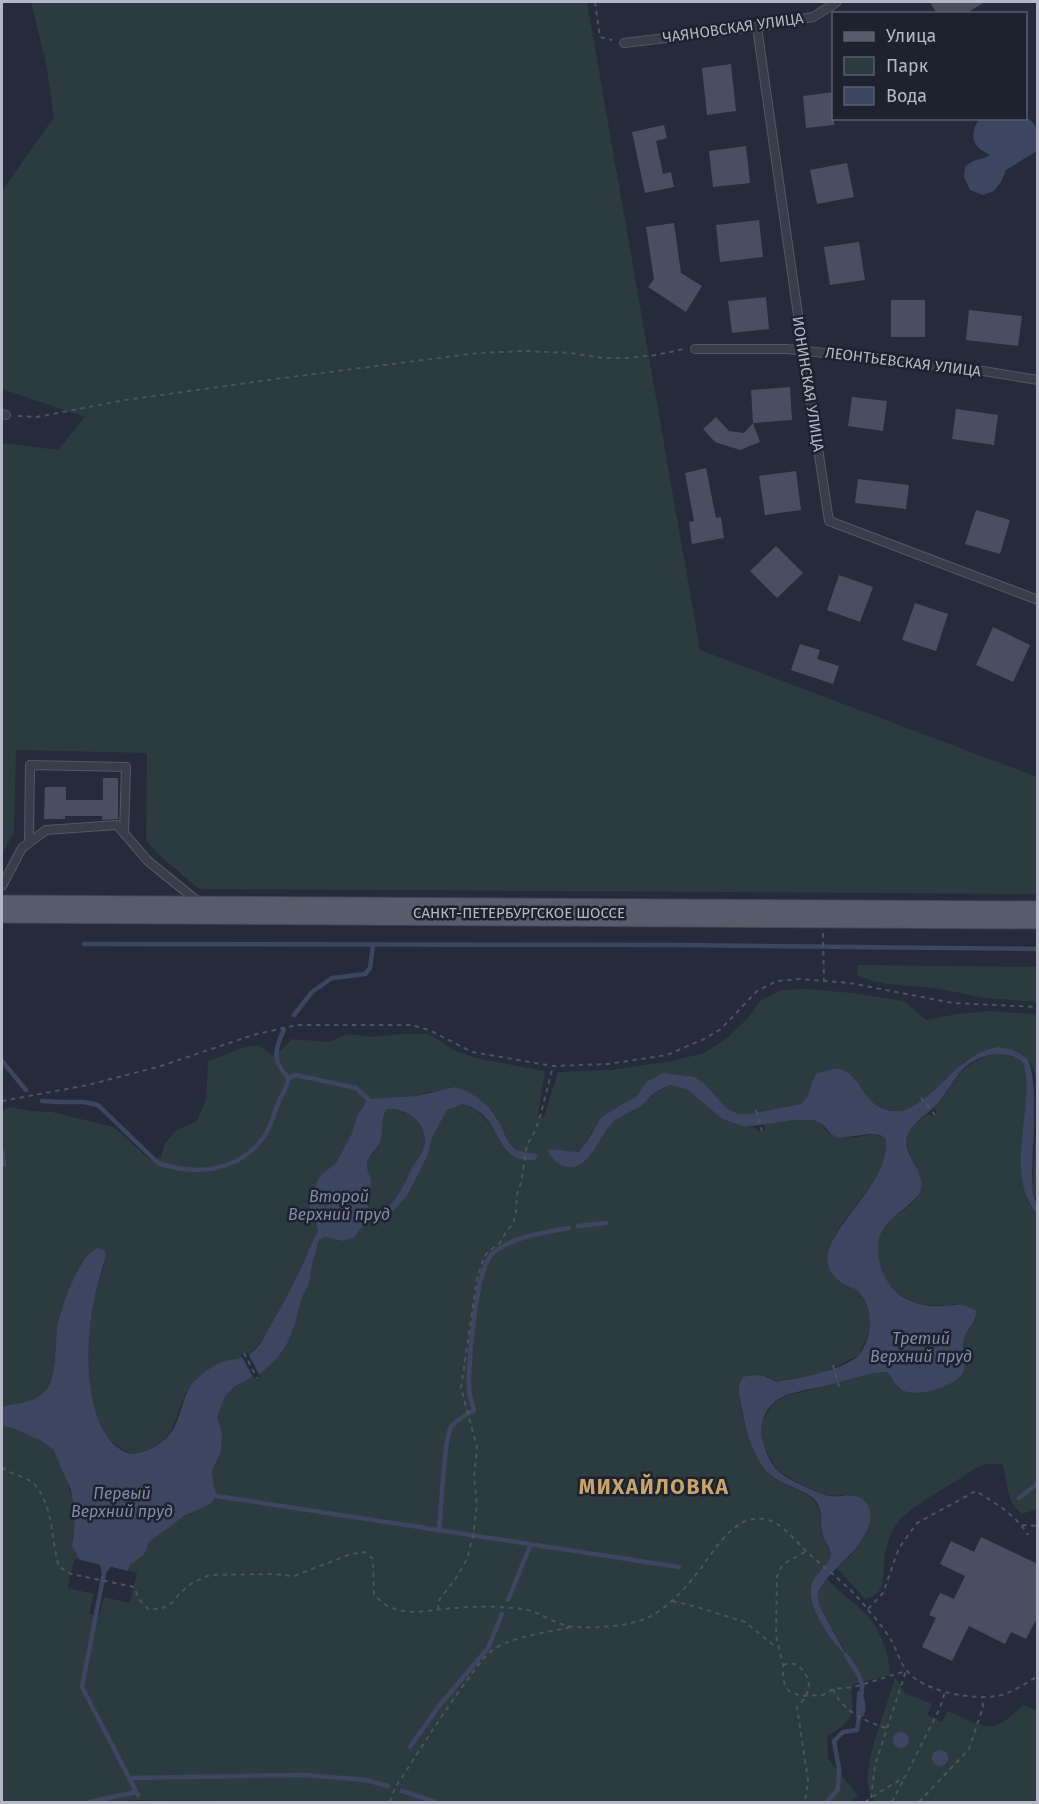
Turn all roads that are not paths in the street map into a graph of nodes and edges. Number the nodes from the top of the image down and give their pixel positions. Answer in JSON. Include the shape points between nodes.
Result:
{"nodes":[{"id":1,"x":837,"y":2,"type":"edge"},
{"id":2,"x":757,"y":27,"type":"junction"},
{"id":3,"x":624,"y":43,"type":"road end"},
{"id":4,"x":695,"y":349,"type":"road end"},
{"id":5,"x":803,"y":350,"type":"junction"},
{"id":6,"x":1038,"y":380,"type":"edge"},
{"id":7,"x":1038,"y":600,"type":"edge"},
{"id":8,"x":124,"y":833,"type":"junction"},
{"id":9,"x":29,"y":843,"type":"junction"},
{"id":10,"x":2,"y":886,"type":"edge"},
{"id":11,"x":2,"y":909,"type":"edge"},
{"id":12,"x":211,"y":911,"type":"junction"},
{"id":13,"x":1038,"y":915,"type":"edge"},
{"id":14,"x":2,"y":925,"type":"edge"},
{"id":15,"x":1038,"y":931,"type":"edge"}],
"edges":[{"from":1,"to":2,"type":"lane","name":"ЧАЯНОВСКАЯ УЛИЦА","via":[[813,16]]},
{"from":2,"to":3,"type":"lane","name":"ЧАЯНОВСКАЯ УЛИЦА"},
{"from":2,"to":5,"type":"lane","name":"ИОНИНСКАЯ УЛИЦА"},
{"from":4,"to":5,"type":"lane","name":"ЛЕОНТЬЕВСКАЯ УЛИЦА"},
{"from":5,"to":6,"type":"lane","name":"ЛЕОНТЬЕВСКАЯ УЛИЦА"},
{"from":5,"to":7,"type":"lane","name":"ИОНИНСКАЯ УЛИЦА","via":[[829,521]]},
{"from":8,"to":9,"type":"lane","via":[[117,825],[46,830]]},
{"from":8,"to":9,"type":"lane","via":[[126,767],[30,765]]},
{"from":8,"to":12,"type":"lane","via":[[148,861]]},
{"from":9,"to":10,"type":"lane","via":[[22,848]]},
{"from":11,"to":12,"type":"main road","name":"САНКТ-ПЕТЕРБУРГСКОЕ ШОССЕ"},
{"from":12,"to":13,"type":"main road","name":"САНКТ-ПЕТЕРБУРГСКОЕ ШОССЕ"},
{"from":14,"to":15,"type":"main road","name":"САНКТ-ПЕТЕРБУРГСКОЕ ШОССЕ"}]}
